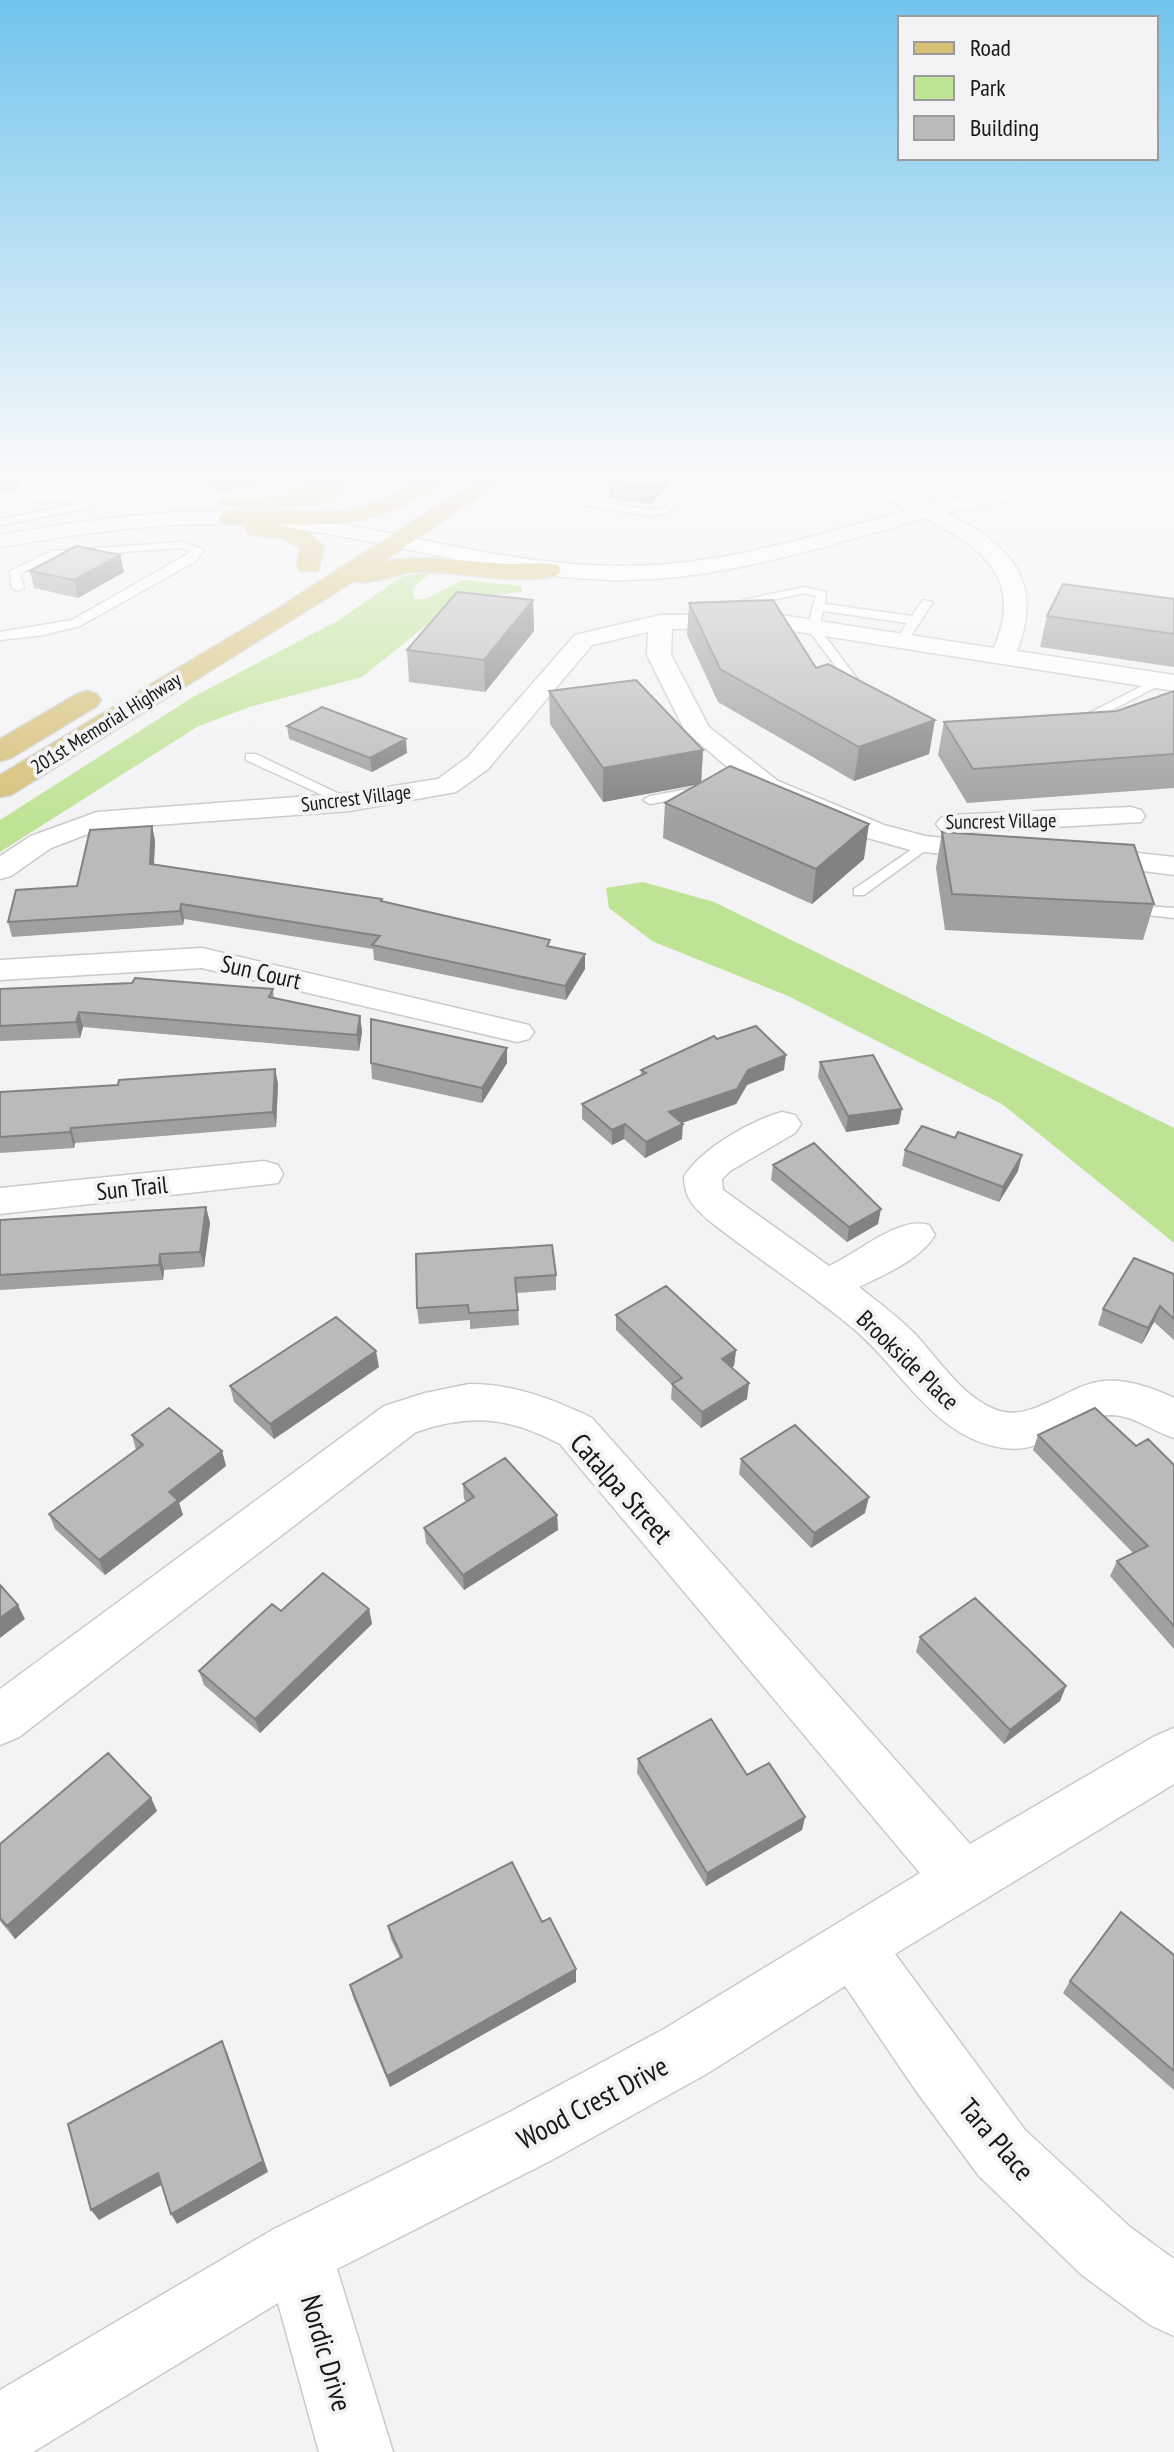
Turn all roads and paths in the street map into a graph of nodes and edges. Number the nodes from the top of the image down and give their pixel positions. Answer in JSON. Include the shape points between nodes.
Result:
{"nodes":[{"id":1,"x":130,"y":592,"type":"edge"},
{"id":2,"x":319,"y":592,"type":"edge"},
{"id":3,"x":330,"y":592,"type":"edge"},
{"id":4,"x":792,"y":592,"type":"edge"},
{"id":5,"x":815,"y":592,"type":"edge"},
{"id":6,"x":1014,"y":592,"type":"edge"},
{"id":7,"x":927,"y":602,"type":"dead end"},
{"id":8,"x":286,"y":614,"type":"junction"},
{"id":9,"x":816,"y":617,"type":"junction"},
{"id":10,"x":915,"y":620,"type":"junction"},
{"id":11,"x":736,"y":621,"type":"junction"},
{"id":12,"x":660,"y":622,"type":"junction"},
{"id":13,"x":0,"y":636,"type":"edge"},
{"id":14,"x":901,"y":642,"type":"junction"},
{"id":15,"x":1002,"y":658,"type":"junction"},
{"id":16,"x":1168,"y":682,"type":"edge"},
{"id":17,"x":115,"y":683,"type":"dead end"},
{"id":18,"x":855,"y":684,"type":"edge"},
{"id":19,"x":1086,"y":718,"type":"edge"},
{"id":20,"x":698,"y":731,"type":"junction"},
{"id":21,"x":0,"y":752,"type":"edge"},
{"id":22,"x":251,"y":757,"type":"dead end"},
{"id":23,"x":0,"y":788,"type":"edge"},
{"id":24,"x":712,"y":789,"type":"edge"},
{"id":25,"x":650,"y":800,"type":"edge"},
{"id":26,"x":349,"y":802,"type":"junction"},
{"id":27,"x":1131,"y":816,"type":"dead end"},
{"id":28,"x":924,"y":845,"type":"junction"},
{"id":29,"x":1018,"y":852,"type":"edge"},
{"id":30,"x":1065,"y":855,"type":"edge"},
{"id":31,"x":1174,"y":866,"type":"edge"},
{"id":32,"x":0,"y":870,"type":"edge"},
{"id":33,"x":859,"y":892,"type":"dead end"},
{"id":34,"x":1145,"y":911,"type":"edge"},
{"id":35,"x":1174,"y":913,"type":"edge"},
{"id":36,"x":0,"y":970,"type":"edge"},
{"id":37,"x":517,"y":1032,"type":"dead end"},
{"id":38,"x":782,"y":1124,"type":"dead end"},
{"id":39,"x":264,"y":1174,"type":"dead end"},
{"id":40,"x":0,"y":1201,"type":"edge"},
{"id":41,"x":915,"y":1235,"type":"dead end"},
{"id":42,"x":826,"y":1285,"type":"junction"},
{"id":43,"x":1174,"y":1420,"type":"edge"},
{"id":44,"x":0,"y":1720,"type":"edge"},
{"id":45,"x":1174,"y":1754,"type":"edge"},
{"id":46,"x":963,"y":1880,"type":"junction"},
{"id":47,"x":853,"y":1946,"type":"junction"},
{"id":48,"x":298,"y":2253,"type":"junction"},
{"id":49,"x":1174,"y":2301,"type":"edge"},
{"id":50,"x":0,"y":2431,"type":"edge"},
{"id":51,"x":356,"y":2452,"type":"edge"}],
"edges":[{"from":1,"to":13,"type":"lane","via":[[76,623]]},
{"from":2,"to":8,"type":"main road","name":"201st Memorial Highway"},
{"from":3,"to":8,"type":"main road"},
{"from":4,"to":11,"type":"lane","via":[[747,602]]},
{"from":5,"to":9,"type":"lane","via":[[822,594]]},
{"from":6,"to":15,"type":"street","via":[[1017,612]]},
{"from":7,"to":10,"type":"lane"},
{"from":8,"to":23,"type":"main road","name":"201st Memorial Highway"},
{"from":9,"to":10,"type":"lane"},
{"from":9,"to":11,"type":"street","name":"Suncrest Village"},
{"from":9,"to":14,"type":"street","name":"Suncrest Village"},
{"from":9,"to":18,"type":"lane"},
{"from":10,"to":14,"type":"lane"},
{"from":11,"to":12,"type":"street","name":"Suncrest Village"},
{"from":12,"to":20,"type":"street","name":"Suncrest Village","via":[[659,655]]},
{"from":12,"to":26,"type":"street","name":"Suncrest Village","via":[[584,640],[478,763],[446,786]]},
{"from":14,"to":15,"type":"street","name":"Suncrest Village"},
{"from":15,"to":16,"type":"street","name":"Suncrest Village"},
{"from":16,"to":19,"type":"lane"},
{"from":17,"to":21,"type":"main road","name":"201st Memorial Highway"},
{"from":20,"to":27,"type":"street","name":"Suncrest Village","via":[[754,752],[820,790],[901,817],[962,826]]},
{"from":20,"to":28,"type":"street","name":"Suncrest Village","via":[[751,781],[874,831]]},
{"from":22,"to":26,"type":"lane"},
{"from":24,"to":25,"type":"lane"},
{"from":26,"to":32,"type":"street","name":"Suncrest Village","via":[[97,821],[41,842]]},
{"from":28,"to":29,"type":"street","name":"Suncrest Village"},
{"from":28,"to":33,"type":"lane"},
{"from":30,"to":31,"type":"street","name":"Suncrest Village"},
{"from":34,"to":35,"type":"lane"},
{"from":36,"to":37,"type":"street","name":"Sun Court","via":[[202,958]]},
{"from":38,"to":42,"type":"street","name":"Brookside Place","via":[[716,1162],[703,1177],[704,1195]]},
{"from":39,"to":40,"type":"street","name":"Sun Trail"},
{"from":41,"to":42,"type":"street"},
{"from":42,"to":43,"type":"street","name":"Brookside Place","via":[[888,1334],[969,1420],[1003,1430],[1032,1429],[1093,1400],[1122,1399],[1155,1407]]},
{"from":44,"to":46,"type":"street","name":"Catalpa Street","via":[[400,1419],[441,1404],[486,1401],[538,1410],[576,1431]]},
{"from":45,"to":46,"type":"street","name":"Wood Crest Drive"},
{"from":46,"to":47,"type":"street","name":"Wood Crest Drive"},
{"from":47,"to":48,"type":"street","name":"Wood Crest Drive","via":[[686,2051]]},
{"from":47,"to":49,"type":"street","name":"Tara Place","via":[[1002,2153],[1106,2251]]},
{"from":48,"to":50,"type":"street","name":"Wood Crest Drive"},
{"from":48,"to":51,"type":"street","name":"Nordic Drive"}]}
